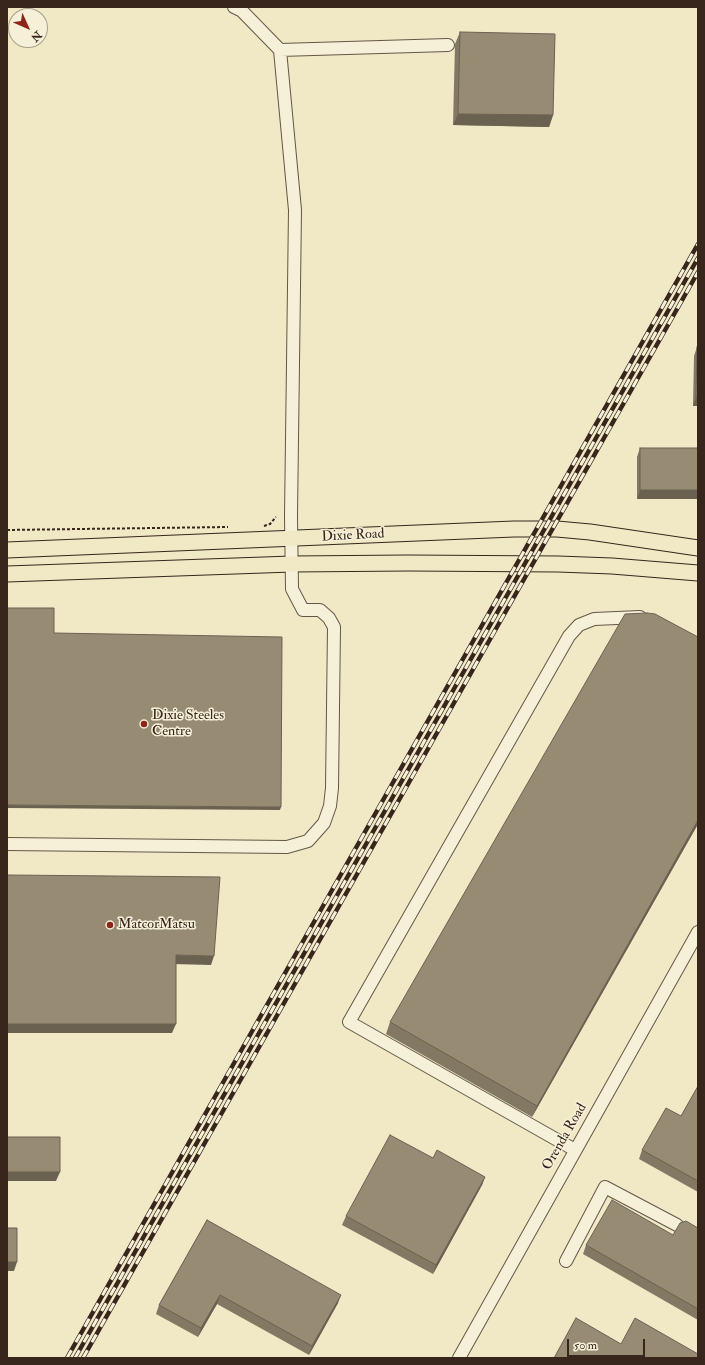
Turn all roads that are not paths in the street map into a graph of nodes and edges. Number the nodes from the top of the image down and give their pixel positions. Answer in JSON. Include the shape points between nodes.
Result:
{"nodes":[{"id":1,"x":234,"y":7,"type":"edge"},
{"id":2,"x":448,"y":45,"type":"dead end"},
{"id":3,"x":280,"y":50,"type":"junction"},
{"id":4,"x":292,"y":539,"type":"junction"},
{"id":5,"x":698,"y":548,"type":"edge"},
{"id":6,"x":7,"y":550,"type":"edge"},
{"id":7,"x":292,"y":564,"type":"junction"},
{"id":8,"x":698,"y":572,"type":"edge"},
{"id":9,"x":7,"y":574,"type":"edge"},
{"id":10,"x":649,"y":618,"type":"edge"},
{"id":11,"x":7,"y":844,"type":"edge"},
{"id":12,"x":698,"y":932,"type":"edge"},
{"id":13,"x":575,"y":1150,"type":"junction"},
{"id":14,"x":677,"y":1225,"type":"edge"},
{"id":15,"x":566,"y":1261,"type":"dead end"},
{"id":16,"x":459,"y":1358,"type":"edge"}],
"edges":[{"from":1,"to":3,"type":"street","via":[[242,11]]},
{"from":2,"to":3,"type":"street"},
{"from":3,"to":4,"type":"street","via":[[295,210]]},
{"from":4,"to":5,"type":"main road","name":"Dixie Road","via":[[557,529]]},
{"from":4,"to":6,"type":"main road","name":"Dixie Road"},
{"from":4,"to":7,"type":"street"},
{"from":7,"to":8,"type":"main road","name":"Dixie Road","via":[[558,564]]},
{"from":7,"to":9,"type":"main road","name":"Dixie Road"},
{"from":7,"to":11,"type":"street","via":[[292,589],[303,610],[320,610],[334,627],[330,806],[324,823],[308,841],[287,847]]},
{"from":10,"to":13,"type":"street","via":[[594,619],[579,625],[569,636],[349,1022]]},
{"from":12,"to":13,"type":"street","name":"Orenda Road"},
{"from":13,"to":16,"type":"street","name":"Orenda Road"},
{"from":14,"to":15,"type":"street","via":[[606,1187]]}]}
